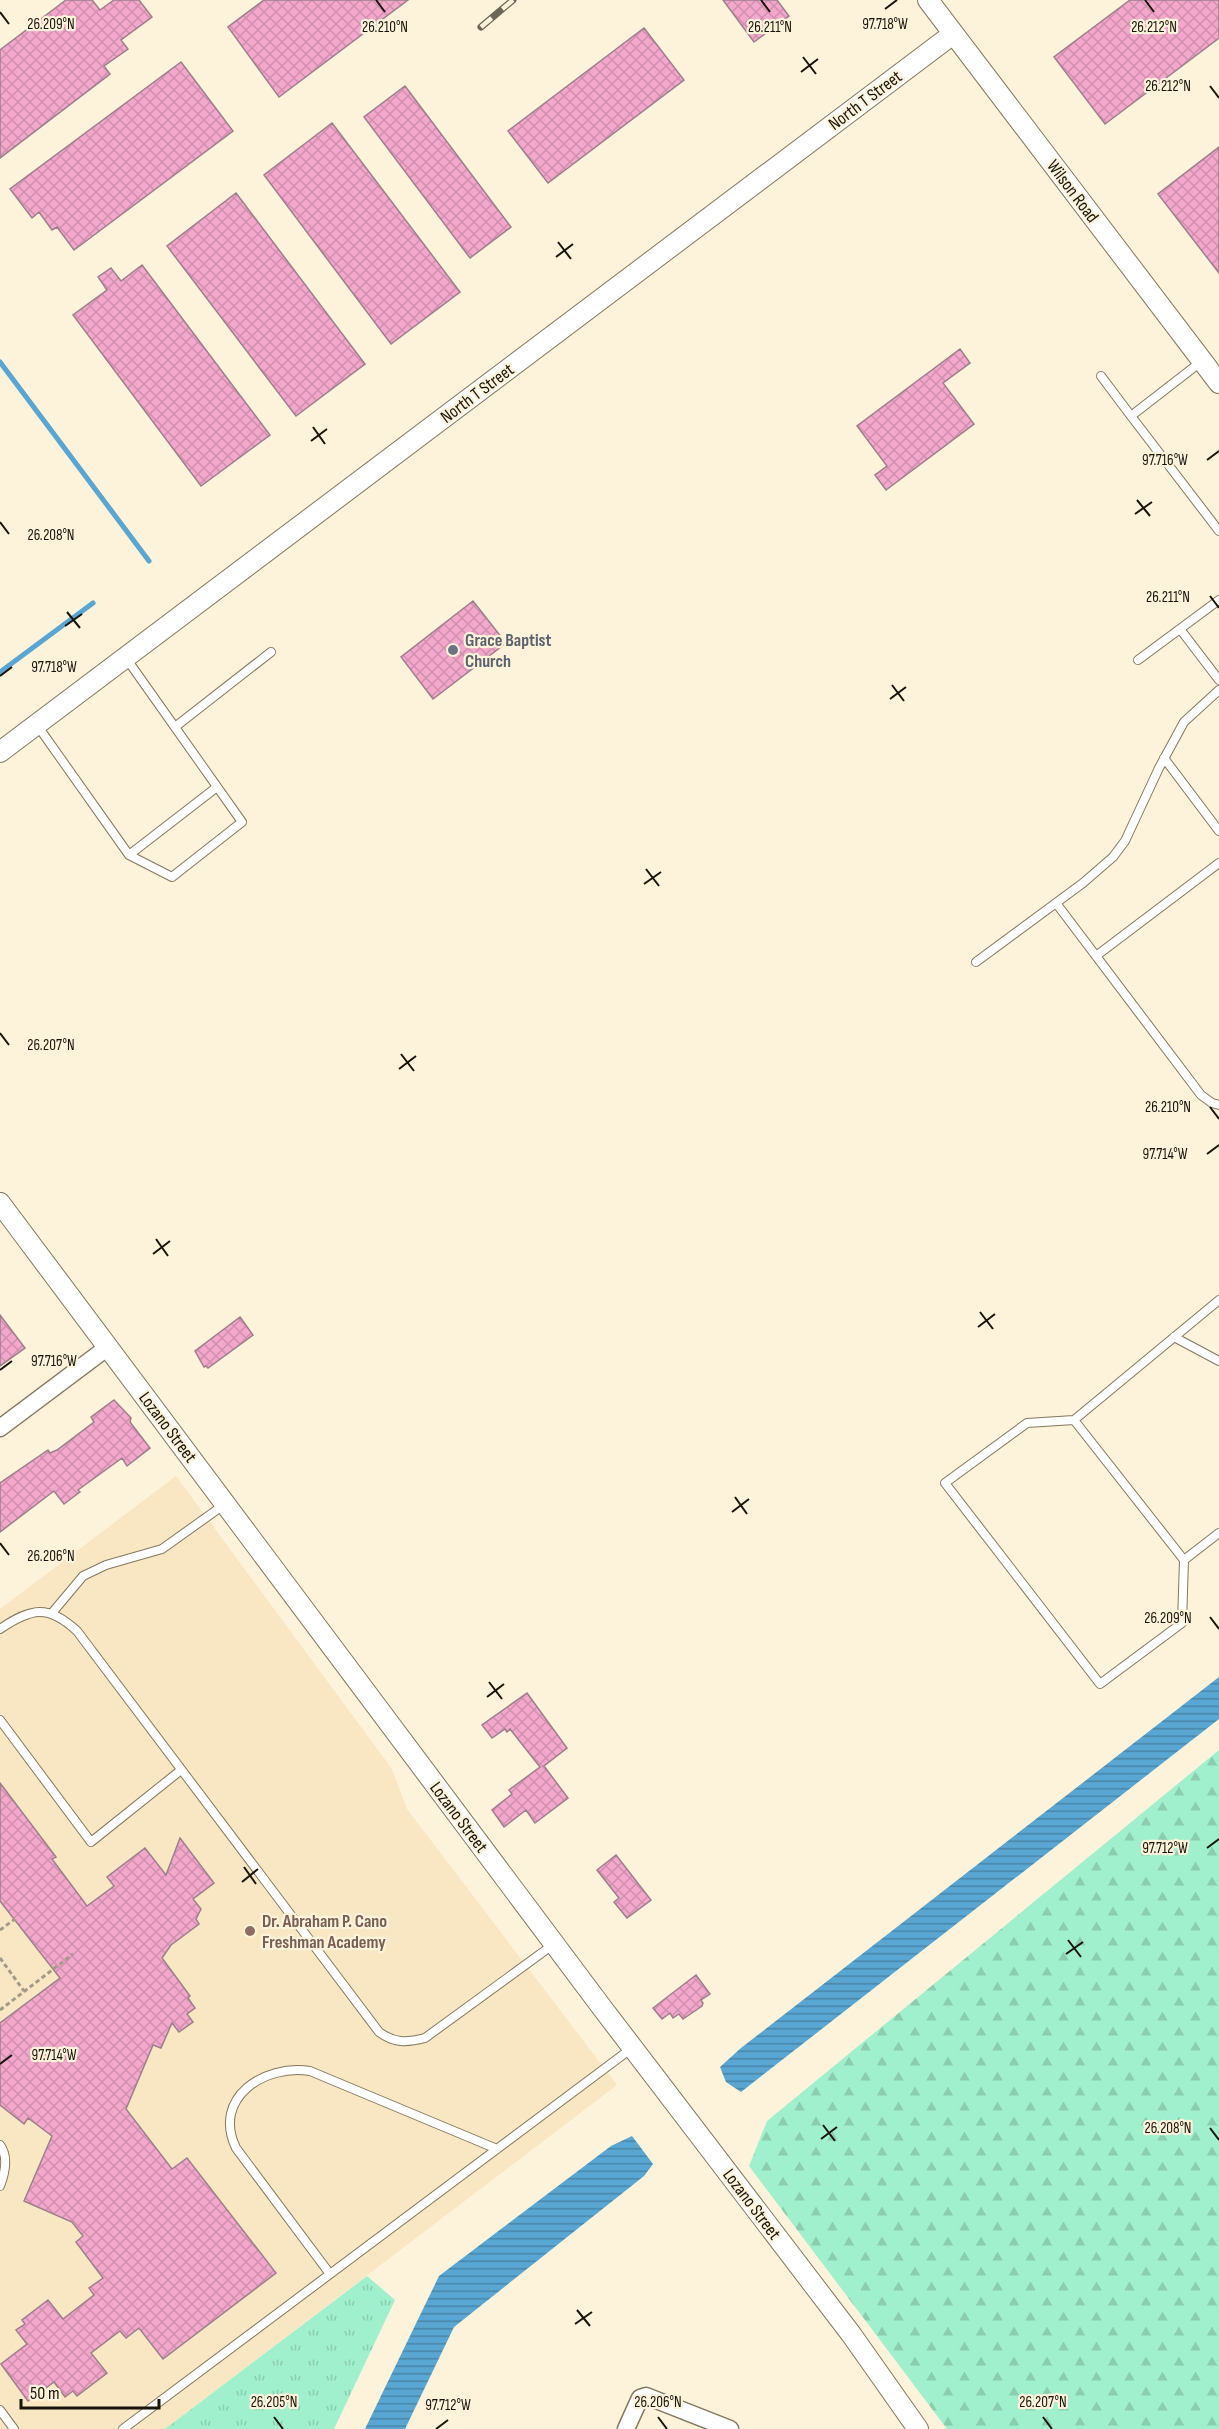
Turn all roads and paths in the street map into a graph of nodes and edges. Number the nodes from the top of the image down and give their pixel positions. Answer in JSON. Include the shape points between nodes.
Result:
{"nodes":[{"id":1,"x":928,"y":0,"type":"edge"},
{"id":2,"x":953,"y":34,"type":"junction"},
{"id":3,"x":1202,"y":361,"type":"junction"},
{"id":4,"x":1101,"y":376,"type":"dead end"},
{"id":5,"x":1219,"y":382,"type":"edge"},
{"id":6,"x":1131,"y":416,"type":"junction"},
{"id":7,"x":1219,"y":531,"type":"edge"},
{"id":8,"x":1219,"y":600,"type":"edge"},
{"id":9,"x":1180,"y":629,"type":"junction"},
{"id":10,"x":271,"y":652,"type":"dead end"},
{"id":11,"x":126,"y":657,"type":"junction"},
{"id":12,"x":1138,"y":660,"type":"dead end"},
{"id":13,"x":1219,"y":680,"type":"edge"},
{"id":14,"x":1219,"y":690,"type":"edge"},
{"id":15,"x":37,"y":725,"type":"junction"},
{"id":16,"x":175,"y":727,"type":"junction"},
{"id":17,"x":0,"y":752,"type":"edge"},
{"id":18,"x":1164,"y":758,"type":"junction"},
{"id":19,"x":217,"y":787,"type":"junction"},
{"id":20,"x":1219,"y":831,"type":"edge"},
{"id":21,"x":129,"y":855,"type":"junction"},
{"id":22,"x":1219,"y":863,"type":"edge"},
{"id":23,"x":1056,"y":903,"type":"junction"},
{"id":24,"x":1096,"y":956,"type":"junction"},
{"id":25,"x":976,"y":962,"type":"dead end"},
{"id":26,"x":1219,"y":1105,"type":"edge"},
{"id":27,"x":0,"y":1203,"type":"edge"},
{"id":28,"x":1219,"y":1300,"type":"edge"},
{"id":29,"x":1174,"y":1337,"type":"junction"},
{"id":30,"x":108,"y":1347,"type":"junction"},
{"id":31,"x":1219,"y":1361,"type":"edge"},
{"id":32,"x":1074,"y":1420,"type":"junction"},
{"id":33,"x":0,"y":1428,"type":"edge"},
{"id":34,"x":225,"y":1504,"type":"junction"},
{"id":35,"x":1219,"y":1533,"type":"edge"},
{"id":36,"x":1184,"y":1560,"type":"junction"},
{"id":37,"x":52,"y":1613,"type":"junction"},
{"id":38,"x":0,"y":1629,"type":"edge"},
{"id":39,"x":0,"y":1720,"type":"edge"},
{"id":40,"x":181,"y":1770,"type":"junction"},
{"id":41,"x":15,"y":1918,"type":"dead end"},
{"id":42,"x":0,"y":1930,"type":"edge"},
{"id":43,"x":554,"y":1944,"type":"junction"},
{"id":44,"x":73,"y":1954,"type":"dead end"},
{"id":45,"x":0,"y":1959,"type":"edge"},
{"id":46,"x":24,"y":1991,"type":"junction"},
{"id":47,"x":0,"y":2010,"type":"edge"},
{"id":48,"x":632,"y":2047,"type":"junction"},
{"id":49,"x":0,"y":2145,"type":"edge"},
{"id":50,"x":497,"y":2149,"type":"junction"},
{"id":51,"x":0,"y":2186,"type":"edge"},
{"id":52,"x":330,"y":2274,"type":"junction"},
{"id":53,"x":0,"y":2410,"type":"edge"},
{"id":54,"x":14,"y":2429,"type":"edge"},
{"id":55,"x":123,"y":2429,"type":"edge"},
{"id":56,"x":626,"y":2429,"type":"edge"},
{"id":57,"x":730,"y":2429,"type":"edge"},
{"id":58,"x":918,"y":2429,"type":"edge"}],
"edges":[{"from":1,"to":2,"type":"street","name":"Wilson Road"},
{"from":2,"to":3,"type":"street","name":"Wilson Road"},
{"from":2,"to":11,"type":"street","name":"North T Street"},
{"from":3,"to":5,"type":"street","name":"Wilson Road"},
{"from":3,"to":6,"type":"lane"},
{"from":4,"to":6,"type":"lane"},
{"from":6,"to":7,"type":"lane"},
{"from":8,"to":9,"type":"lane"},
{"from":9,"to":12,"type":"lane"},
{"from":9,"to":13,"type":"lane"},
{"from":10,"to":16,"type":"lane"},
{"from":11,"to":15,"type":"street","name":"North T Street"},
{"from":11,"to":16,"type":"lane"},
{"from":14,"to":18,"type":"lane","via":[[1184,722]]},
{"from":15,"to":17,"type":"street","name":"North T Street"},
{"from":15,"to":21,"type":"lane"},
{"from":16,"to":19,"type":"lane"},
{"from":18,"to":20,"type":"lane"},
{"from":18,"to":23,"type":"lane","via":[[1125,841],[1101,869]]},
{"from":19,"to":21,"type":"lane"},
{"from":19,"to":21,"type":"lane","via":[[242,822],[172,877]]},
{"from":22,"to":24,"type":"lane"},
{"from":23,"to":24,"type":"lane"},
{"from":23,"to":25,"type":"lane"},
{"from":24,"to":26,"type":"lane","via":[[1201,1095]]},
{"from":27,"to":30,"type":"street","name":"Lozano Street"},
{"from":28,"to":29,"type":"lane"},
{"from":29,"to":31,"type":"lane"},
{"from":29,"to":32,"type":"lane"},
{"from":30,"to":33,"type":"street"},
{"from":30,"to":34,"type":"street","name":"Lozano Street"},
{"from":32,"to":36,"type":"lane"},
{"from":32,"to":36,"type":"lane","via":[[1027,1423],[945,1483],[1100,1684],[1182,1623]]},
{"from":34,"to":37,"type":"lane","via":[[162,1549],[83,1576]]},
{"from":34,"to":43,"type":"street","name":"Lozano Street"},
{"from":35,"to":36,"type":"lane"},
{"from":37,"to":38,"type":"lane","via":[[38,1611]]},
{"from":37,"to":40,"type":"lane","via":[[76,1631]]},
{"from":39,"to":40,"type":"lane","via":[[91,1842]]},
{"from":40,"to":43,"type":"lane","via":[[387,2038],[410,2042],[424,2038]]},
{"from":41,"to":42,"type":"path"},
{"from":43,"to":48,"type":"street","name":"Lozano Street"},
{"from":44,"to":46,"type":"path"},
{"from":45,"to":46,"type":"path"},
{"from":46,"to":47,"type":"path"},
{"from":48,"to":50,"type":"lane"},
{"from":48,"to":58,"type":"street","name":"Lozano Street","via":[[851,2334]]},
{"from":49,"to":51,"type":"lane","via":[[6,2162]]},
{"from":50,"to":52,"type":"lane"},
{"from":50,"to":52,"type":"lane","via":[[310,2071],[280,2070],[252,2085],[233,2105],[230,2135]]},
{"from":52,"to":55,"type":"lane"},
{"from":53,"to":54,"type":"lane"},
{"from":56,"to":57,"type":"street","via":[[640,2398],[646,2396]]}]}
